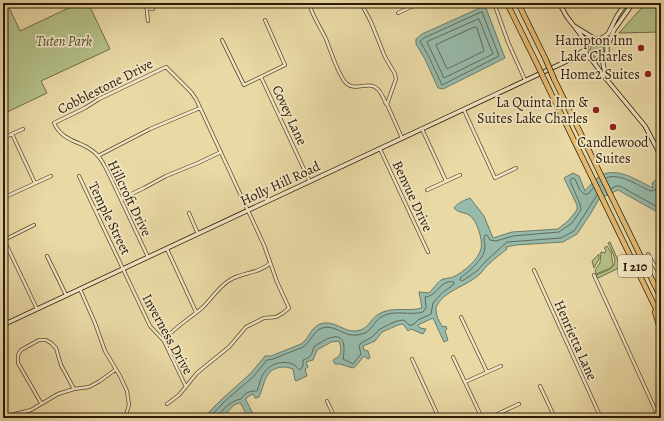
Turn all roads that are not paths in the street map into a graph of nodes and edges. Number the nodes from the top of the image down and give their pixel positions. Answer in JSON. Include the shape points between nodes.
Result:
{"nodes":[{"id":1,"x":146,"y":3,"type":"edge"},
{"id":2,"x":309,"y":3,"type":"edge"},
{"id":3,"x":361,"y":3,"type":"edge"},
{"id":4,"x":419,"y":3,"type":"edge"},
{"id":5,"x":494,"y":3,"type":"edge"},
{"id":6,"x":507,"y":3,"type":"edge"},
{"id":7,"x":518,"y":3,"type":"edge"},
{"id":8,"x":559,"y":3,"type":"edge"},
{"id":9,"x":626,"y":3,"type":"edge"},
{"id":10,"x":633,"y":3,"type":"edge"},
{"id":11,"x":155,"y":5,"type":"edge"},
{"id":12,"x":147,"y":8,"type":"junction"},
{"id":13,"x":622,"y":9,"type":"junction"},
{"id":14,"x":626,"y":12,"type":"junction"},
{"id":15,"x":398,"y":13,"type":"dead end"},
{"id":16,"x":264,"y":20,"type":"dead end"},
{"id":17,"x":148,"y":21,"type":"dead end"},
{"id":18,"x":574,"y":26,"type":"junction"},
{"id":19,"x":597,"y":39,"type":"junction"},
{"id":20,"x":222,"y":40,"type":"dead end"},
{"id":21,"x":607,"y":47,"type":"junction"},
{"id":22,"x":586,"y":48,"type":"junction"},
{"id":23,"x":604,"y":58,"type":"junction"},
{"id":24,"x":591,"y":59,"type":"junction"},
{"id":25,"x":567,"y":61,"type":"junction"},
{"id":26,"x":261,"y":77,"type":"junction"},
{"id":27,"x":607,"y":80,"type":"junction"},
{"id":28,"x":525,"y":81,"type":"junction"},
{"id":29,"x":387,"y":104,"type":"junction"},
{"id":30,"x":200,"y":108,"type":"junction"},
{"id":31,"x":464,"y":110,"type":"junction"},
{"id":32,"x":54,"y":123,"type":"joint"},
{"id":33,"x":23,"y":129,"type":"dead end"},
{"id":34,"x":422,"y":129,"type":"junction"},
{"id":35,"x":12,"y":134,"type":"junction"},
{"id":36,"x":3,"y":138,"type":"edge"},
{"id":37,"x":402,"y":138,"type":"junction"},
{"id":38,"x":380,"y":149,"type":"junction"},
{"id":39,"x":221,"y":152,"type":"junction"},
{"id":40,"x":98,"y":156,"type":"junction"},
{"id":41,"x":661,"y":156,"type":"edge"},
{"id":42,"x":516,"y":168,"type":"dead end"},
{"id":43,"x":460,"y":174,"type":"dead end"},
{"id":44,"x":51,"y":176,"type":"dead end"},
{"id":45,"x":79,"y":176,"type":"dead end"},
{"id":46,"x":446,"y":181,"type":"junction"},
{"id":47,"x":310,"y":182,"type":"junction"},
{"id":48,"x":35,"y":183,"type":"junction"},
{"id":49,"x":427,"y":190,"type":"dead end"},
{"id":50,"x":3,"y":198,"type":"edge"},
{"id":51,"x":121,"y":199,"type":"junction"},
{"id":52,"x":248,"y":211,"type":"junction"},
{"id":53,"x":189,"y":213,"type":"dead end"},
{"id":54,"x":34,"y":225,"type":"dead end"},
{"id":55,"x":198,"y":234,"type":"junction"},
{"id":56,"x":4,"y":240,"type":"edge"},
{"id":57,"x":167,"y":249,"type":"junction"},
{"id":58,"x":428,"y":252,"type":"dead end"},
{"id":59,"x":648,"y":254,"type":"dead end"},
{"id":60,"x":47,"y":256,"type":"dead end"},
{"id":61,"x":148,"y":257,"type":"junction"},
{"id":62,"x":269,"y":264,"type":"junction"},
{"id":63,"x":124,"y":269,"type":"junction"},
{"id":64,"x":534,"y":270,"type":"dead end"},
{"id":65,"x":594,"y":275,"type":"dead end"},
{"id":66,"x":661,"y":277,"type":"edge"},
{"id":67,"x":653,"y":281,"type":"junction"},
{"id":68,"x":80,"y":289,"type":"junction"},
{"id":69,"x":650,"y":295,"type":"junction"},
{"id":70,"x":661,"y":295,"type":"edge"},
{"id":71,"x":66,"y":296,"type":"junction"},
{"id":72,"x":661,"y":298,"type":"edge"},
{"id":73,"x":37,"y":309,"type":"junction"},
{"id":74,"x":196,"y":312,"type":"junction"},
{"id":75,"x":461,"y":318,"type":"dead end"},
{"id":76,"x":661,"y":319,"type":"edge"},
{"id":77,"x":3,"y":325,"type":"edge"},
{"id":78,"x":661,"y":332,"type":"edge"},
{"id":79,"x":164,"y":341,"type":"junction"},
{"id":80,"x":453,"y":357,"type":"dead end"},
{"id":81,"x":412,"y":359,"type":"dead end"},
{"id":82,"x":501,"y":366,"type":"dead end"},
{"id":83,"x":116,"y":370,"type":"junction"},
{"id":84,"x":487,"y":372,"type":"junction"},
{"id":85,"x":465,"y":382,"type":"junction"},
{"id":86,"x":540,"y":386,"type":"dead end"},
{"id":87,"x":186,"y":387,"type":"junction"},
{"id":88,"x":74,"y":389,"type":"junction"},
{"id":89,"x":327,"y":401,"type":"dead end"},
{"id":90,"x":41,"y":403,"type":"junction"},
{"id":91,"x":167,"y":404,"type":"dead end"},
{"id":92,"x":519,"y":404,"type":"dead end"},
{"id":93,"x":3,"y":417,"type":"edge"},
{"id":94,"x":125,"y":418,"type":"edge"},
{"id":95,"x":335,"y":418,"type":"edge"},
{"id":96,"x":439,"y":418,"type":"edge"},
{"id":97,"x":482,"y":418,"type":"edge"},
{"id":98,"x":489,"y":418,"type":"edge"},
{"id":99,"x":555,"y":418,"type":"edge"},
{"id":100,"x":601,"y":418,"type":"edge"},
{"id":101,"x":659,"y":418,"type":"edge"}],
"edges":[{"from":1,"to":12,"type":"street"},
{"from":2,"to":29,"type":"street","via":[[345,82],[353,86],[375,87]]},
{"from":3,"to":29,"type":"street","via":[[385,58],[396,74]]},
{"from":4,"to":15,"type":"street"},
{"from":5,"to":28,"type":"street"},
{"from":6,"to":69,"type":"highway","number":"I 210","bridge":true},
{"from":7,"to":67,"type":"highway","number":"I 210","bridge":true},
{"from":8,"to":18,"type":"street"},
{"from":9,"to":13,"type":"street"},
{"from":10,"to":14,"type":"street"},
{"from":11,"to":12,"type":"street","via":[[153,8]]},
{"from":12,"to":17,"type":"street"},
{"from":13,"to":14,"type":"street"},
{"from":13,"to":19,"type":"street","via":[[608,34]]},
{"from":14,"to":21,"type":"street"},
{"from":16,"to":26,"type":"street","via":[[285,65]]},
{"from":18,"to":19,"type":"street"},
{"from":18,"to":22,"type":"street","via":[[584,39]]},
{"from":19,"to":21,"type":"street","via":[[605,42]]},
{"from":19,"to":22,"type":"street","via":[[589,41]]},
{"from":20,"to":26,"type":"street","name":"Covey Lane","via":[[244,85]]},
{"from":21,"to":23,"type":"street"},
{"from":22,"to":24,"type":"street"},
{"from":22,"to":25,"type":"street","name":"Holly Hill Road"},
{"from":23,"to":24,"type":"street"},
{"from":23,"to":27,"type":"street","via":[[603,66]]},
{"from":24,"to":25,"type":"street","name":"Holly Hill Road","via":[[582,57]]},
{"from":24,"to":27,"type":"street"},
{"from":25,"to":28,"type":"street","name":"Holly Hill Road"},
{"from":26,"to":47,"type":"street","name":"Covey Lane"},
{"from":27,"to":41,"type":"street","via":[[645,126]]},
{"from":28,"to":31,"type":"street","name":"Holly Hill Road"},
{"from":29,"to":37,"type":"street"},
{"from":30,"to":32,"type":"street","name":"Cobblestone Drive","via":[[191,92],[166,67]]},
{"from":30,"to":39,"type":"street"},
{"from":30,"to":40,"type":"street","via":[[150,129]]},
{"from":31,"to":34,"type":"street","name":"Holly Hill Road"},
{"from":31,"to":42,"type":"street","via":[[495,178]]},
{"from":32,"to":40,"type":"street","name":"Hillcroft Drive","via":[[58,132]]},
{"from":33,"to":35,"type":"street"},
{"from":34,"to":37,"type":"street","name":"Holly Hill Road"},
{"from":34,"to":46,"type":"street"},
{"from":35,"to":36,"type":"street"},
{"from":35,"to":48,"type":"street"},
{"from":37,"to":38,"type":"street","name":"Holly Hill Road"},
{"from":38,"to":47,"type":"street","name":"Holly Hill Road"},
{"from":38,"to":58,"type":"street","name":"Benvue Drive"},
{"from":39,"to":51,"type":"street","via":[[171,173]]},
{"from":39,"to":52,"type":"street"},
{"from":40,"to":51,"type":"street","name":"Hillcroft Drive"},
{"from":43,"to":46,"type":"street"},
{"from":44,"to":48,"type":"street"},
{"from":45,"to":63,"type":"street","name":"Temple Street"},
{"from":46,"to":49,"type":"street"},
{"from":47,"to":52,"type":"street","name":"Holly Hill Road"},
{"from":48,"to":50,"type":"street"},
{"from":51,"to":61,"type":"street","name":"Hillcroft Drive"},
{"from":52,"to":55,"type":"street","name":"Holly Hill Road"},
{"from":52,"to":62,"type":"street"},
{"from":53,"to":55,"type":"street"},
{"from":54,"to":56,"type":"street"},
{"from":55,"to":57,"type":"street","name":"Holly Hill Road"},
{"from":56,"to":73,"type":"street"},
{"from":57,"to":61,"type":"street","name":"Holly Hill Road"},
{"from":57,"to":74,"type":"street"},
{"from":59,"to":66,"type":"street"},
{"from":60,"to":71,"type":"street"},
{"from":61,"to":63,"type":"street","name":"Holly Hill Road"},
{"from":62,"to":74,"type":"street","via":[[260,270],[228,281]]},
{"from":62,"to":87,"type":"street","via":[[289,308],[283,314],[264,318],[246,327],[228,347],[196,373]]},
{"from":63,"to":68,"type":"street","name":"Holly Hill Road"},
{"from":63,"to":79,"type":"street","name":"Inverness Drive","via":[[150,326]]},
{"from":64,"to":100,"type":"street","name":"Henrietta Lane"},
{"from":65,"to":101,"type":"street"},
{"from":67,"to":70,"type":"highway"},
{"from":67,"to":72,"type":"highway","number":"I 210"},
{"from":68,"to":71,"type":"street","name":"Holly Hill Road"},
{"from":68,"to":83,"type":"street","via":[[105,351]]},
{"from":69,"to":76,"type":"highway","number":"I 210"},
{"from":69,"to":78,"type":"highway"},
{"from":71,"to":73,"type":"street","name":"Holly Hill Road"},
{"from":73,"to":77,"type":"street","name":"Holly Hill Road"},
{"from":74,"to":79,"type":"street"},
{"from":75,"to":84,"type":"street"},
{"from":79,"to":87,"type":"street","name":"Inverness Drive"},
{"from":80,"to":85,"type":"street"},
{"from":81,"to":96,"type":"street"},
{"from":82,"to":84,"type":"street"},
{"from":83,"to":88,"type":"street","via":[[94,385]]},
{"from":83,"to":94,"type":"street","via":[[128,396],[129,405]]},
{"from":84,"to":85,"type":"street"},
{"from":85,"to":97,"type":"street"},
{"from":86,"to":99,"type":"street"},
{"from":87,"to":91,"type":"street"},
{"from":88,"to":90,"type":"street"},
{"from":88,"to":90,"type":"street","via":[[61,365],[56,348],[48,341],[39,340],[18,353],[18,363]]},
{"from":89,"to":95,"type":"street"},
{"from":90,"to":93,"type":"street","via":[[24,412]]},
{"from":92,"to":98,"type":"street"}]}
